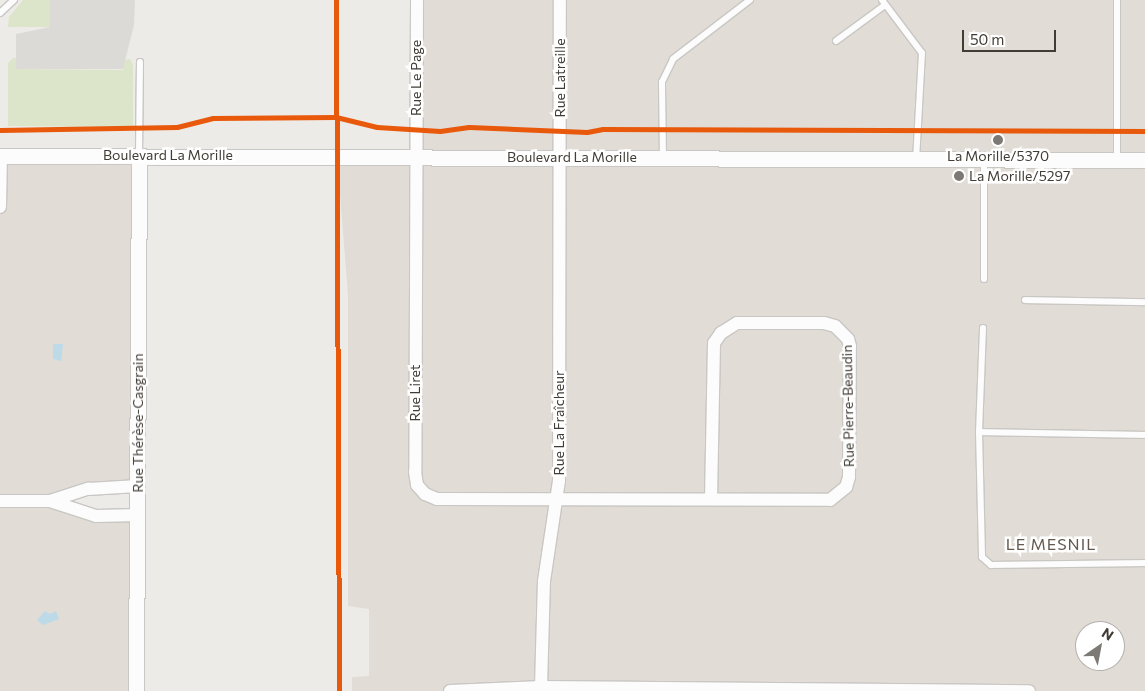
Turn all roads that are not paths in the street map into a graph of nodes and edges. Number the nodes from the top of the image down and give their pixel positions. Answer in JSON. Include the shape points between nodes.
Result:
{"nodes":[{"id":1,"x":14,"y":0,"type":"edge"},
{"id":2,"x":417,"y":0,"type":"edge"},
{"id":3,"x":560,"y":0,"type":"edge"},
{"id":4,"x":750,"y":0,"type":"edge"},
{"id":5,"x":1117,"y":0,"type":"edge"},
{"id":6,"x":884,"y":3,"type":"edge"},
{"id":7,"x":0,"y":13,"type":"edge"},
{"id":8,"x":836,"y":41,"type":"dead end"},
{"id":9,"x":140,"y":62,"type":"dead end"},
{"id":10,"x":0,"y":154,"type":"edge"},
{"id":11,"x":139,"y":155,"type":"junction"},
{"id":12,"x":415,"y":155,"type":"junction"},
{"id":13,"x":560,"y":157,"type":"junction"},
{"id":14,"x":664,"y":157,"type":"junction"},
{"id":15,"x":916,"y":159,"type":"junction"},
{"id":16,"x":984,"y":159,"type":"junction"},
{"id":17,"x":1117,"y":160,"type":"junction"},
{"id":18,"x":1145,"y":160,"type":"edge"},
{"id":19,"x":0,"y":207,"type":"edge"},
{"id":20,"x":984,"y":279,"type":"dead end"},
{"id":21,"x":1025,"y":300,"type":"dead end"},
{"id":22,"x":1145,"y":302,"type":"edge"},
{"id":23,"x":983,"y":328,"type":"dead end"},
{"id":24,"x":979,"y":432,"type":"junction"},
{"id":25,"x":1145,"y":435,"type":"edge"},
{"id":26,"x":138,"y":486,"type":"junction"},
{"id":27,"x":711,"y":499,"type":"junction"},
{"id":28,"x":559,"y":500,"type":"junction"},
{"id":29,"x":0,"y":501,"type":"edge"},
{"id":30,"x":50,"y":502,"type":"junction"},
{"id":31,"x":138,"y":515,"type":"junction"},
{"id":32,"x":1145,"y":563,"type":"edge"},
{"id":33,"x":542,"y":687,"type":"junction"},
{"id":34,"x":136,"y":691,"type":"edge"},
{"id":35,"x":450,"y":691,"type":"edge"},
{"id":36,"x":1029,"y":691,"type":"edge"}],
"edges":[{"from":1,"to":7,"type":"lane"},
{"from":2,"to":12,"type":"street","name":"Rue Le Page"},
{"from":3,"to":13,"type":"street","name":"Rue Latreille"},
{"from":4,"to":14,"type":"lane","via":[[673,58],[662,82]]},
{"from":5,"to":17,"type":"lane"},
{"from":6,"to":8,"type":"lane"},
{"from":6,"to":15,"type":"lane","via":[[922,53]]},
{"from":9,"to":11,"type":"lane"},
{"from":10,"to":11,"type":"street","name":"Boulevard La Morille"},
{"from":10,"to":19,"type":"street"},
{"from":11,"to":12,"type":"street","name":"Boulevard La Morille"},
{"from":11,"to":26,"type":"street","name":"Rue Thérèse-Casgrain"},
{"from":12,"to":13,"type":"street","name":"Boulevard La Morille"},
{"from":12,"to":28,"type":"street","name":"Rue Liret","via":[[417,485],[425,494],[437,499]]},
{"from":13,"to":14,"type":"street","name":"Boulevard La Morille"},
{"from":13,"to":28,"type":"street","name":"Rue La Fraîcheur"},
{"from":14,"to":15,"type":"street","name":"Boulevard La Morille"},
{"from":15,"to":16,"type":"street","name":"Boulevard La Morille"},
{"from":16,"to":17,"type":"street","name":"Boulevard La Morille"},
{"from":16,"to":20,"type":"lane"},
{"from":17,"to":18,"type":"street","name":"Boulevard La Morille"},
{"from":21,"to":22,"type":"lane"},
{"from":23,"to":24,"type":"lane"},
{"from":24,"to":25,"type":"lane"},
{"from":24,"to":32,"type":"lane","via":[[982,557],[991,565]]},
{"from":26,"to":30,"type":"street","via":[[88,489]]},
{"from":26,"to":31,"type":"street","name":"Rue Thérèse-Casgrain"},
{"from":27,"to":27,"type":"street","name":"Rue Pierre-Beaudin","via":[[830,500],[846,487],[849,477],[850,346],[848,339],[835,326],[824,323],[738,323],[721,333],[714,343]]},
{"from":27,"to":28,"type":"street","name":"Rue Pierre-Beaudin"},
{"from":28,"to":33,"type":"street","name":"Rue La Fraîcheur","via":[[544,581]]},
{"from":29,"to":30,"type":"street"},
{"from":30,"to":31,"type":"street","via":[[96,516]]},
{"from":31,"to":34,"type":"street","name":"Rue Thérèse-Casgrain"},
{"from":33,"to":35,"type":"street"},
{"from":33,"to":36,"type":"street"}]}
